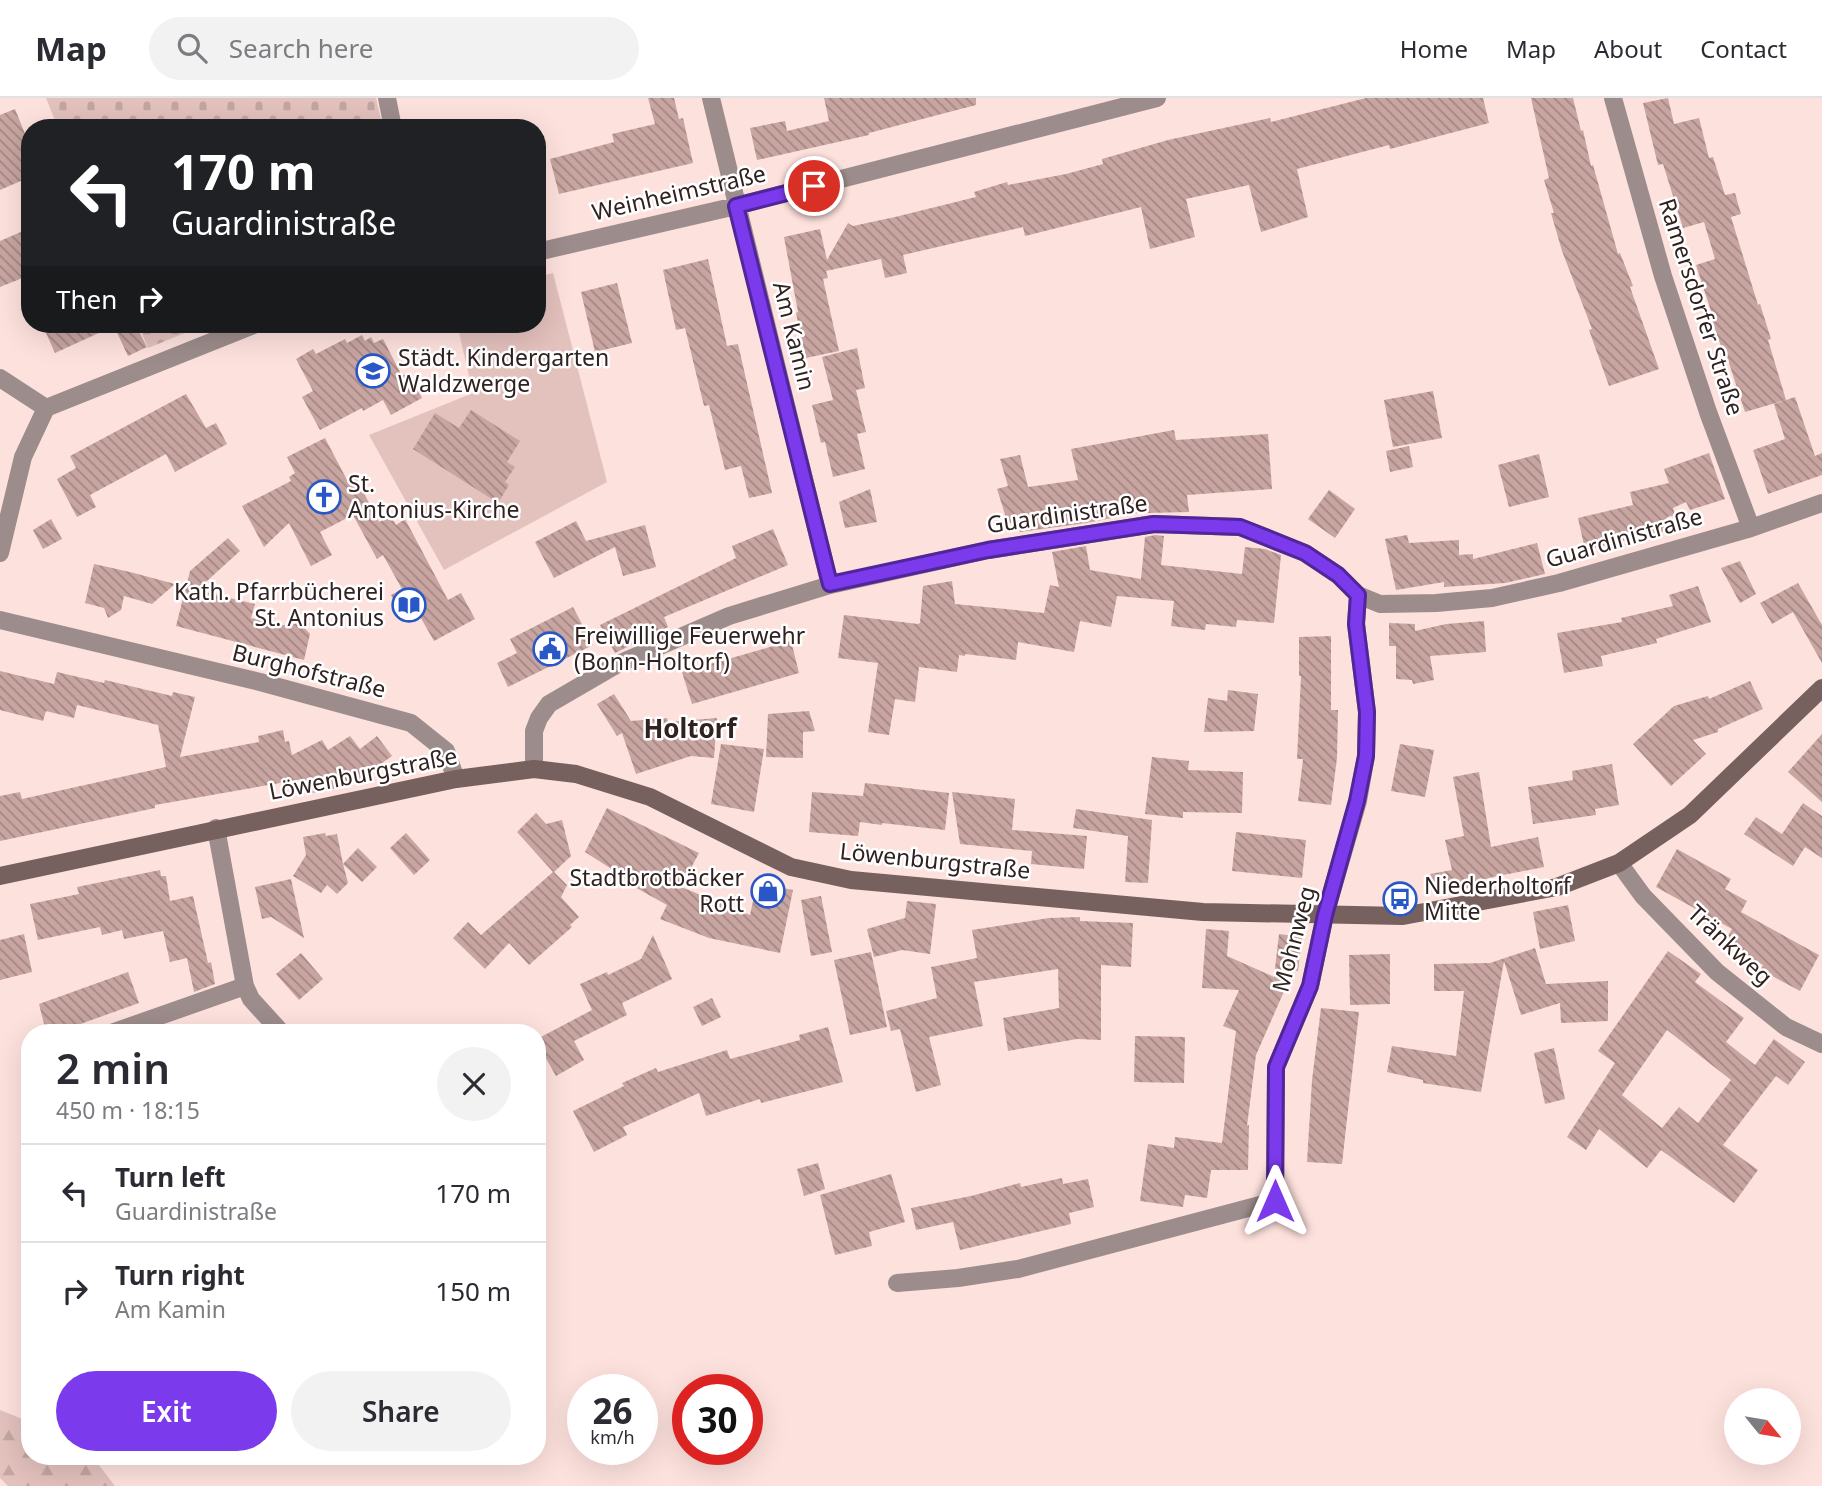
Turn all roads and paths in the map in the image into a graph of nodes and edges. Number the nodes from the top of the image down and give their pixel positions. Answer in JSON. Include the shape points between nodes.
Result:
{"nodes":[{"id":1,"x":387,"y":98,"type":"edge"},
{"id":2,"x":711,"y":98,"type":"edge"},
{"id":3,"x":1154,"y":98,"type":"edge"},
{"id":4,"x":1614,"y":98,"type":"edge"},
{"id":5,"x":391,"y":119,"type":"edge"},
{"id":6,"x":736,"y":206,"type":"junction"},
{"id":7,"x":546,"y":250,"type":"edge"},
{"id":8,"x":234,"y":333,"type":"edge"},
{"id":9,"x":0,"y":378,"type":"edge"},
{"id":10,"x":46,"y":408,"type":"junction"},
{"id":11,"x":1822,"y":503,"type":"edge"},
{"id":12,"x":1751,"y":528,"type":"junction"},
{"id":13,"x":0,"y":553,"type":"edge"},
{"id":14,"x":830,"y":584,"type":"junction"},
{"id":15,"x":1358,"y":595,"type":"junction"},
{"id":16,"x":0,"y":620,"type":"edge"},
{"id":17,"x":1822,"y":688,"type":"edge"},
{"id":18,"x":534,"y":769,"type":"junction"},
{"id":19,"x":456,"y":779,"type":"junction"},
{"id":20,"x":216,"y":828,"type":"junction"},
{"id":21,"x":1619,"y":863,"type":"junction"},
{"id":22,"x":0,"y":876,"type":"edge"},
{"id":23,"x":1325,"y":915,"type":"junction"},
{"id":24,"x":245,"y":986,"type":"junction"},
{"id":25,"x":137,"y":1024,"type":"edge"},
{"id":26,"x":274,"y":1024,"type":"edge"},
{"id":27,"x":1822,"y":1044,"type":"edge"},
{"id":28,"x":897,"y":1283,"type":"dead end"}],
"edges":[{"from":1,"to":5,"type":"street"},
{"from":2,"to":6,"type":"street","name":"Am Kamin"},
{"from":3,"to":6,"type":"street","name":"Weinheimstraße"},
{"from":4,"to":12,"type":"street","name":"Ramersdorfer Straße","via":[[1663,276]]},
{"from":6,"to":7,"type":"street","name":"Weinheimstraße"},
{"from":6,"to":14,"type":"street","name":"Am Kamin"},
{"from":8,"to":10,"type":"street"},
{"from":9,"to":10,"type":"street"},
{"from":10,"to":13,"type":"street","via":[[23,457]]},
{"from":11,"to":12,"type":"street","name":"Guardinistraße"},
{"from":12,"to":15,"type":"street","name":"Guardinistraße","via":[[1492,598],[1380,604]]},
{"from":14,"to":15,"type":"street","name":"Guardinistraße","via":[[988,550],[1154,524],[1240,527],[1305,553]]},
{"from":14,"to":18,"type":"street","name":"Guardinistraße","via":[[729,616],[616,665],[549,704],[534,732]]},
{"from":15,"to":23,"type":"street","name":"Mohnweg","via":[[1366,756]]},
{"from":16,"to":19,"type":"street","name":"Burghofstraße","via":[[411,723],[446,751]]},
{"from":17,"to":21,"type":"street","name":"Löwenburgstraße","via":[[1690,815]]},
{"from":18,"to":19,"type":"street","name":"Löwenburgstraße"},
{"from":18,"to":23,"type":"street","name":"Löwenburgstraße","via":[[576,774],[650,797],[791,867],[851,880],[1203,912]]},
{"from":19,"to":20,"type":"street","name":"Löwenburgstraße"},
{"from":20,"to":22,"type":"street","name":"Löwenburgstraße"},
{"from":20,"to":24,"type":"street"},
{"from":21,"to":23,"type":"street","name":"Löwenburgstraße","via":[[1558,887],[1469,905],[1403,916]]},
{"from":21,"to":27,"type":"street","name":"Tränkweg","via":[[1643,896],[1717,972],[1786,1027]]},
{"from":23,"to":28,"type":"street","name":"Mohnweg","via":[[1310,986],[1276,1067],[1275,1201],[1018,1269]]},
{"from":24,"to":25,"type":"street"},
{"from":24,"to":26,"type":"street"}]}
